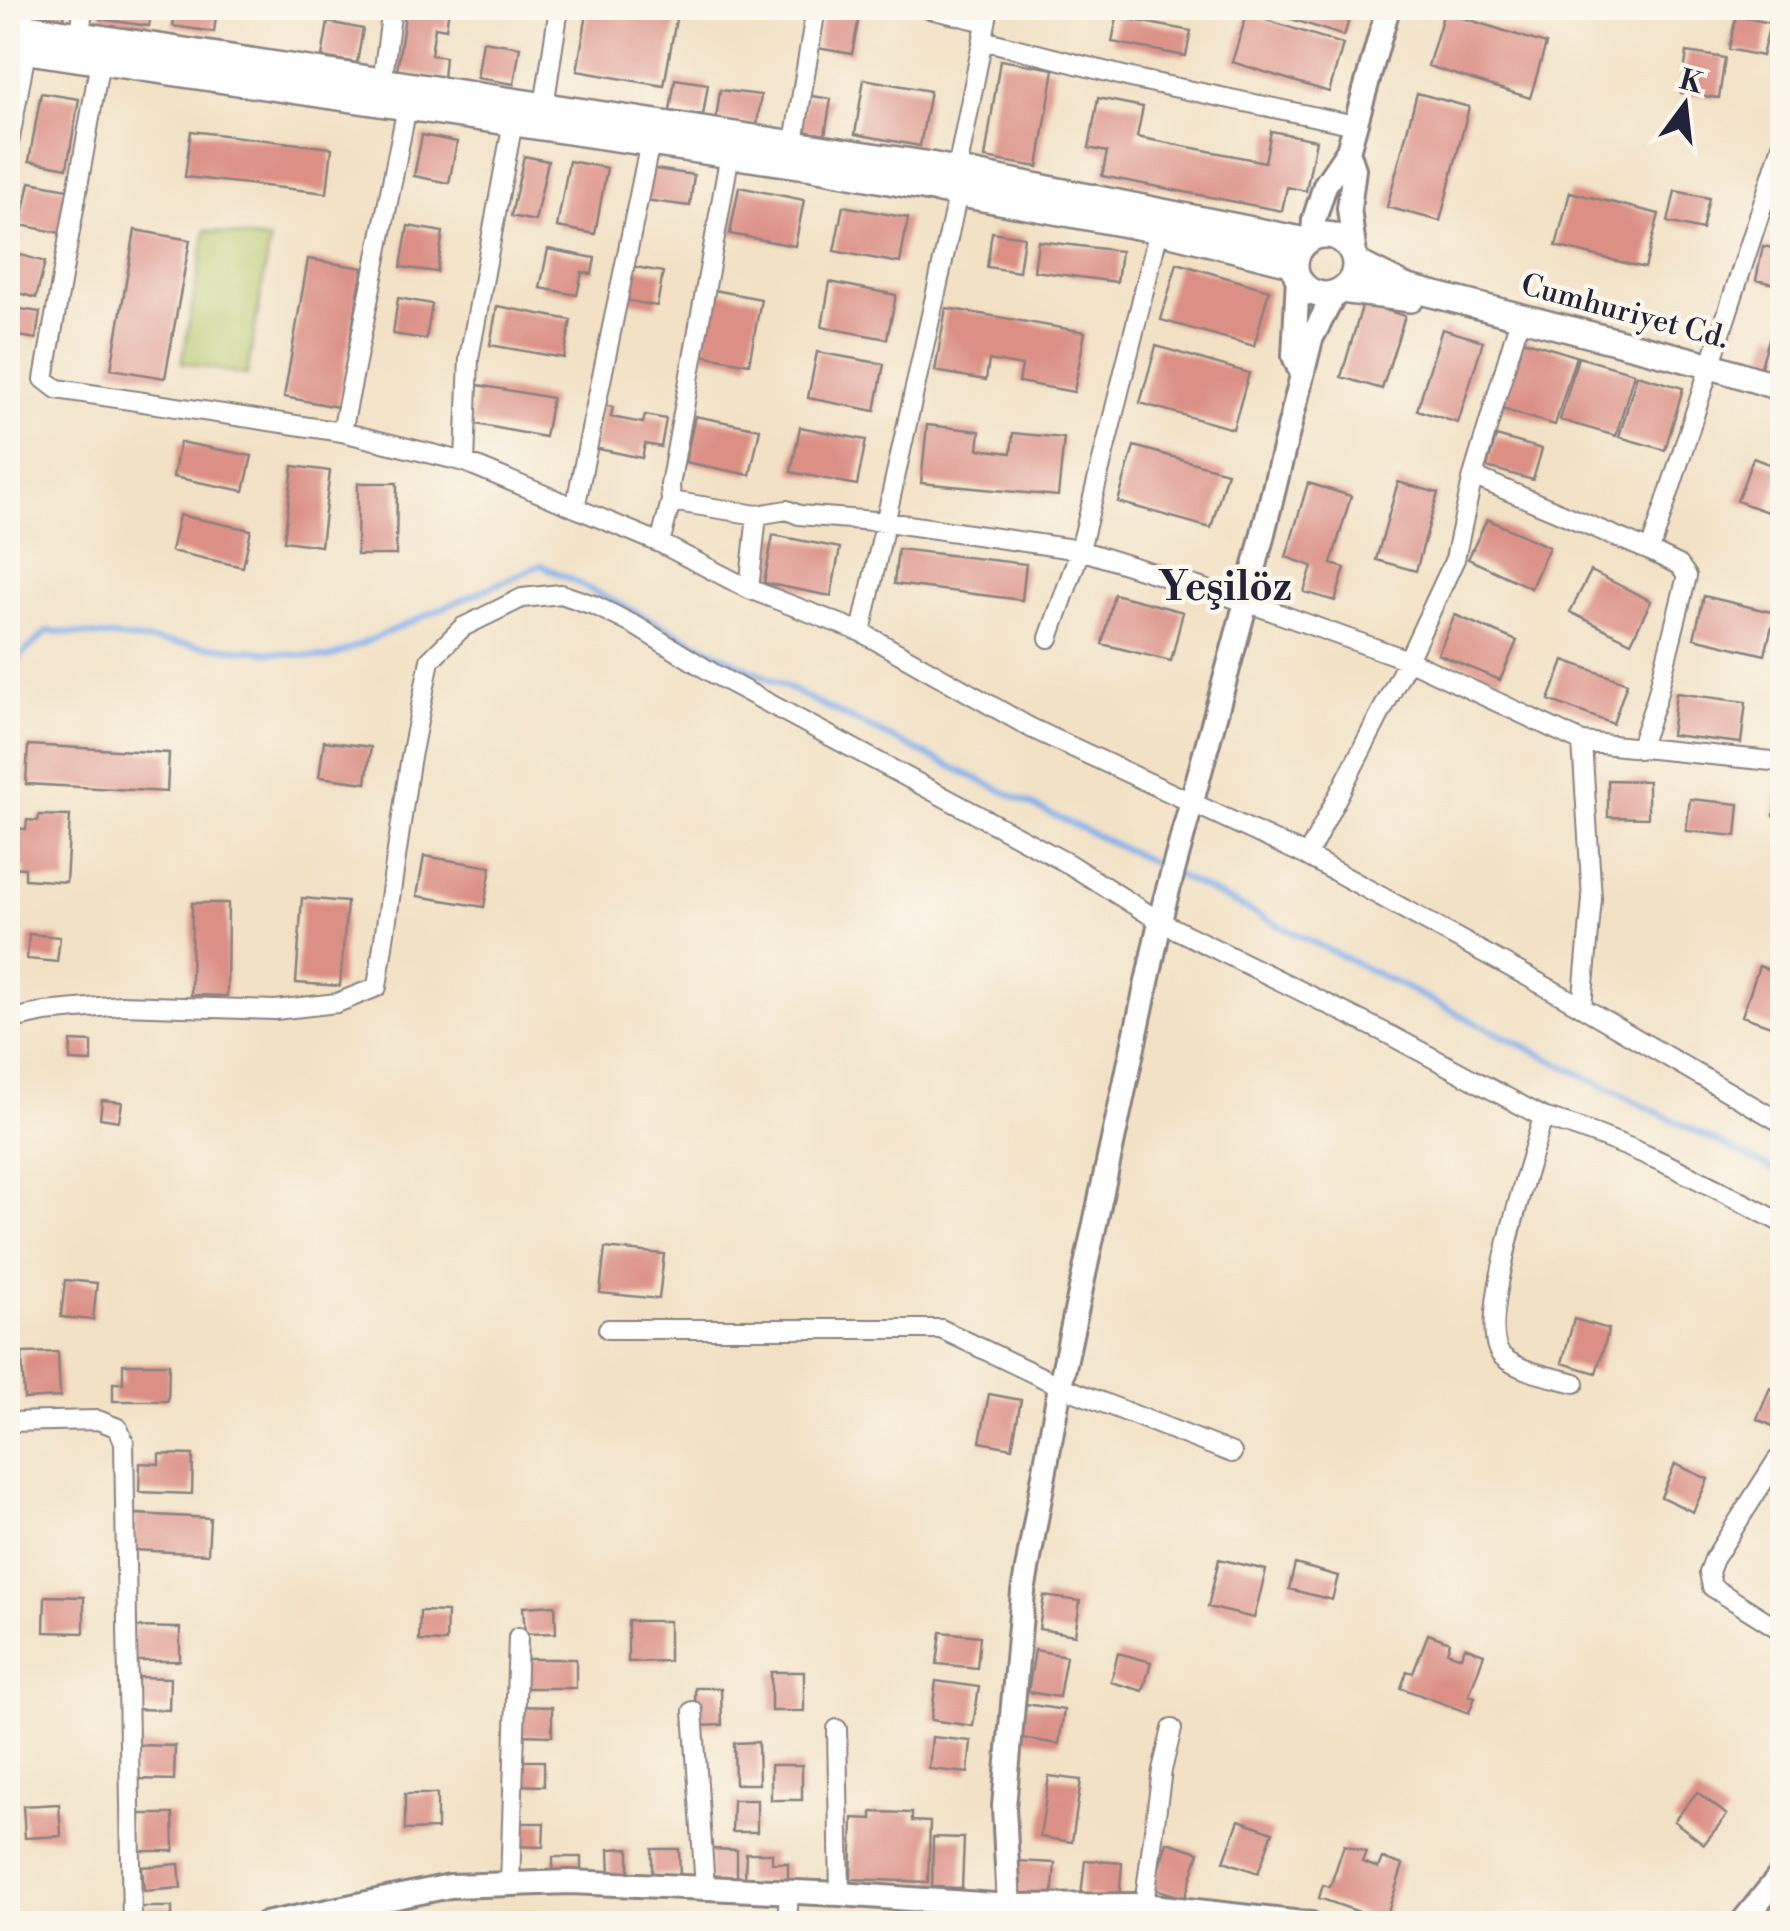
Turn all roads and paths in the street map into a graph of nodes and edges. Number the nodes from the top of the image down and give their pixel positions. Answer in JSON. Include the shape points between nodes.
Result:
{"nodes":[{"id":1,"x":83,"y":8,"type":"edge"},
{"id":2,"x":392,"y":8,"type":"edge"},
{"id":3,"x":559,"y":8,"type":"edge"},
{"id":4,"x":816,"y":8,"type":"edge"},
{"id":5,"x":925,"y":8,"type":"edge"},
{"id":6,"x":1388,"y":8,"type":"edge"},
{"id":7,"x":986,"y":23,"type":"edge"},
{"id":8,"x":8,"y":24,"type":"edge"},
{"id":9,"x":17,"y":49,"type":"edge"},
{"id":10,"x":86,"y":52,"type":"junction"},
{"id":11,"x":381,"y":92,"type":"junction"},
{"id":12,"x":407,"y":107,"type":"junction"},
{"id":13,"x":546,"y":115,"type":"junction"},
{"id":14,"x":513,"y":122,"type":"junction"},
{"id":15,"x":1355,"y":125,"type":"junction"},
{"id":16,"x":650,"y":142,"type":"junction"},
{"id":17,"x":794,"y":142,"type":"junction"},
{"id":18,"x":1782,"y":145,"type":"edge"},
{"id":19,"x":8,"y":150,"type":"edge"},
{"id":20,"x":1348,"y":151,"type":"junction"},
{"id":21,"x":730,"y":154,"type":"junction"},
{"id":22,"x":957,"y":182,"type":"junction"},
{"id":23,"x":1159,"y":230,"type":"junction"},
{"id":24,"x":1303,"y":255,"type":"junction"},
{"id":25,"x":1355,"y":260,"type":"junction"},
{"id":26,"x":1338,"y":292,"type":"junction"},
{"id":27,"x":1451,"y":298,"type":"junction"},
{"id":28,"x":1520,"y":318,"type":"junction"},
{"id":29,"x":1712,"y":366,"type":"junction"},
{"id":30,"x":1302,"y":376,"type":"junction"},
{"id":31,"x":1782,"y":388,"type":"edge"},
{"id":32,"x":342,"y":432,"type":"junction"},
{"id":33,"x":465,"y":462,"type":"junction"},
{"id":34,"x":1473,"y":476,"type":"junction"},
{"id":35,"x":672,"y":501,"type":"junction"},
{"id":36,"x":574,"y":508,"type":"junction"},
{"id":37,"x":757,"y":515,"type":"junction"},
{"id":38,"x":887,"y":522,"type":"junction"},
{"id":39,"x":660,"y":543,"type":"junction"},
{"id":40,"x":1080,"y":550,"type":"junction"},
{"id":41,"x":1650,"y":551,"type":"junction"},
{"id":42,"x":749,"y":589,"type":"junction"},
{"id":43,"x":1246,"y":602,"type":"junction"},
{"id":44,"x":861,"y":632,"type":"junction"},
{"id":45,"x":1050,"y":638,"type":"dead end"},
{"id":46,"x":1408,"y":660,"type":"junction"},
{"id":47,"x":1582,"y":742,"type":"junction"},
{"id":48,"x":1638,"y":749,"type":"junction"},
{"id":49,"x":1782,"y":762,"type":"edge"},
{"id":50,"x":1193,"y":800,"type":"junction"},
{"id":51,"x":1307,"y":856,"type":"junction"},
{"id":52,"x":1162,"y":915,"type":"junction"},
{"id":53,"x":1582,"y":1007,"type":"junction"},
{"id":54,"x":8,"y":1020,"type":"edge"},
{"id":55,"x":1543,"y":1117,"type":"junction"},
{"id":56,"x":1782,"y":1123,"type":"edge"},
{"id":57,"x":1782,"y":1222,"type":"edge"},
{"id":58,"x":608,"y":1329,"type":"dead end"},
{"id":59,"x":1574,"y":1384,"type":"dead end"},
{"id":60,"x":1060,"y":1386,"type":"junction"},
{"id":61,"x":8,"y":1422,"type":"edge"},
{"id":62,"x":1232,"y":1453,"type":"dead end"},
{"id":63,"x":1777,"y":1460,"type":"dead end"},
{"id":64,"x":1782,"y":1632,"type":"edge"},
{"id":65,"x":518,"y":1636,"type":"dead end"},
{"id":66,"x":693,"y":1712,"type":"dead end"},
{"id":67,"x":837,"y":1729,"type":"dead end"},
{"id":68,"x":1172,"y":1729,"type":"dead end"},
{"id":69,"x":1782,"y":1873,"type":"edge"},
{"id":70,"x":510,"y":1884,"type":"junction"},
{"id":71,"x":705,"y":1888,"type":"junction"},
{"id":72,"x":789,"y":1892,"type":"junction"},
{"id":73,"x":840,"y":1894,"type":"junction"},
{"id":74,"x":1144,"y":1905,"type":"junction"},
{"id":75,"x":1011,"y":1915,"type":"edge"},
{"id":76,"x":1748,"y":1922,"type":"edge"},
{"id":77,"x":132,"y":1924,"type":"edge"},
{"id":78,"x":265,"y":1924,"type":"edge"},
{"id":79,"x":787,"y":1924,"type":"edge"},
{"id":80,"x":1312,"y":1924,"type":"edge"}],
"edges":[{"from":1,"to":10,"type":"street"},
{"from":2,"to":11,"type":"street"},
{"from":3,"to":13,"type":"street"},
{"from":4,"to":17,"type":"street"},
{"from":5,"to":7,"type":"street"},
{"from":6,"to":15,"type":"street"},
{"from":7,"to":15,"type":"street","via":[[1135,79]]},
{"from":7,"to":22,"type":"street"},
{"from":8,"to":10,"type":"main road"},
{"from":9,"to":10,"type":"main road"},
{"from":9,"to":19,"type":"street"},
{"from":10,"to":11,"type":"main road"},
{"from":10,"to":32,"type":"street","via":[[44,379],[57,389]]},
{"from":11,"to":12,"type":"main road"},
{"from":11,"to":13,"type":"main road"},
{"from":12,"to":14,"type":"main road"},
{"from":12,"to":32,"type":"street"},
{"from":13,"to":14,"type":"main road"},
{"from":13,"to":16,"type":"main road"},
{"from":13,"to":17,"type":"main road"},
{"from":14,"to":33,"type":"street","via":[[469,358]]},
{"from":15,"to":20,"type":"street"},
{"from":16,"to":21,"type":"main road"},
{"from":16,"to":36,"type":"street"},
{"from":17,"to":22,"type":"main road"},
{"from":18,"to":29,"type":"street"},
{"from":20,"to":24,"type":"street","via":[[1326,185]]},
{"from":20,"to":25,"type":"street"},
{"from":21,"to":22,"type":"main road"},
{"from":21,"to":35,"type":"street"},
{"from":22,"to":23,"type":"main road"},
{"from":22,"to":24,"type":"main road"},
{"from":22,"to":38,"type":"street"},
{"from":23,"to":24,"type":"main road"},
{"from":23,"to":40,"type":"street"},
{"from":24,"to":25,"type":"main road","via":[[1330,235]]},
{"from":24,"to":26,"type":"main road","via":[[1305,287],[1316,294]]},
{"from":24,"to":30,"type":"street","via":[[1294,356]]},
{"from":25,"to":26,"type":"main road","via":[[1354,276]]},
{"from":25,"to":27,"type":"main road","via":[[1405,288]]},
{"from":26,"to":27,"type":"main road"},
{"from":26,"to":30,"type":"street","via":[[1312,338]]},
{"from":27,"to":28,"type":"main road","name":"Cumhuriyet Cd."},
{"from":28,"to":29,"type":"main road","name":"Cumhuriyet Cd."},
{"from":28,"to":34,"type":"street"},
{"from":29,"to":31,"type":"main road","name":"Cumhuriyet Cd."},
{"from":29,"to":41,"type":"street"},
{"from":30,"to":43,"type":"street"},
{"from":32,"to":33,"type":"street"},
{"from":33,"to":36,"type":"street"},
{"from":34,"to":41,"type":"street"},
{"from":34,"to":46,"type":"street","via":[[1455,558]]},
{"from":35,"to":37,"type":"street"},
{"from":35,"to":39,"type":"street"},
{"from":36,"to":39,"type":"street"},
{"from":37,"to":38,"type":"street","via":[[786,510]]},
{"from":37,"to":42,"type":"street"},
{"from":38,"to":40,"type":"street"},
{"from":38,"to":44,"type":"street"},
{"from":39,"to":42,"type":"street"},
{"from":40,"to":43,"type":"street"},
{"from":40,"to":45,"type":"street"},
{"from":41,"to":48,"type":"street","via":[[1687,576]]},
{"from":42,"to":44,"type":"street"},
{"from":43,"to":46,"type":"street"},
{"from":43,"to":50,"type":"street"},
{"from":44,"to":50,"type":"street","via":[[1031,728]]},
{"from":46,"to":47,"type":"street"},
{"from":46,"to":51,"type":"street"},
{"from":47,"to":48,"type":"street"},
{"from":47,"to":53,"type":"street","via":[[1592,899]]},
{"from":48,"to":49,"type":"street"},
{"from":50,"to":51,"type":"street"},
{"from":50,"to":52,"type":"street"},
{"from":51,"to":53,"type":"street"},
{"from":52,"to":54,"type":"street","via":[[636,626],[561,594],[522,598],[463,627],[430,660],[377,987],[337,1002],[276,1010],[120,1005]]},
{"from":52,"to":55,"type":"street"},
{"from":52,"to":60,"type":"street"},
{"from":53,"to":56,"type":"street"},
{"from":55,"to":57,"type":"street","via":[[1654,1156]]},
{"from":55,"to":59,"type":"street","via":[[1504,1253],[1492,1333],[1501,1355]]},
{"from":58,"to":60,"type":"street","via":[[941,1329]]},
{"from":60,"to":62,"type":"street"},
{"from":60,"to":75,"type":"street","via":[[1023,1592],[1004,1807]]},
{"from":61,"to":77,"type":"street","via":[[98,1420],[118,1428],[124,1442]]},
{"from":63,"to":64,"type":"street","via":[[1709,1572],[1712,1588]]},
{"from":65,"to":70,"type":"street"},
{"from":66,"to":71,"type":"street"},
{"from":67,"to":73,"type":"street"},
{"from":68,"to":74,"type":"street"},
{"from":69,"to":76,"type":"street"},
{"from":70,"to":71,"type":"street"},
{"from":70,"to":78,"type":"street","via":[[450,1886]]},
{"from":71,"to":72,"type":"street"},
{"from":72,"to":73,"type":"street"},
{"from":72,"to":79,"type":"street"},
{"from":73,"to":75,"type":"street"},
{"from":74,"to":75,"type":"street"},
{"from":74,"to":80,"type":"street"}]}
